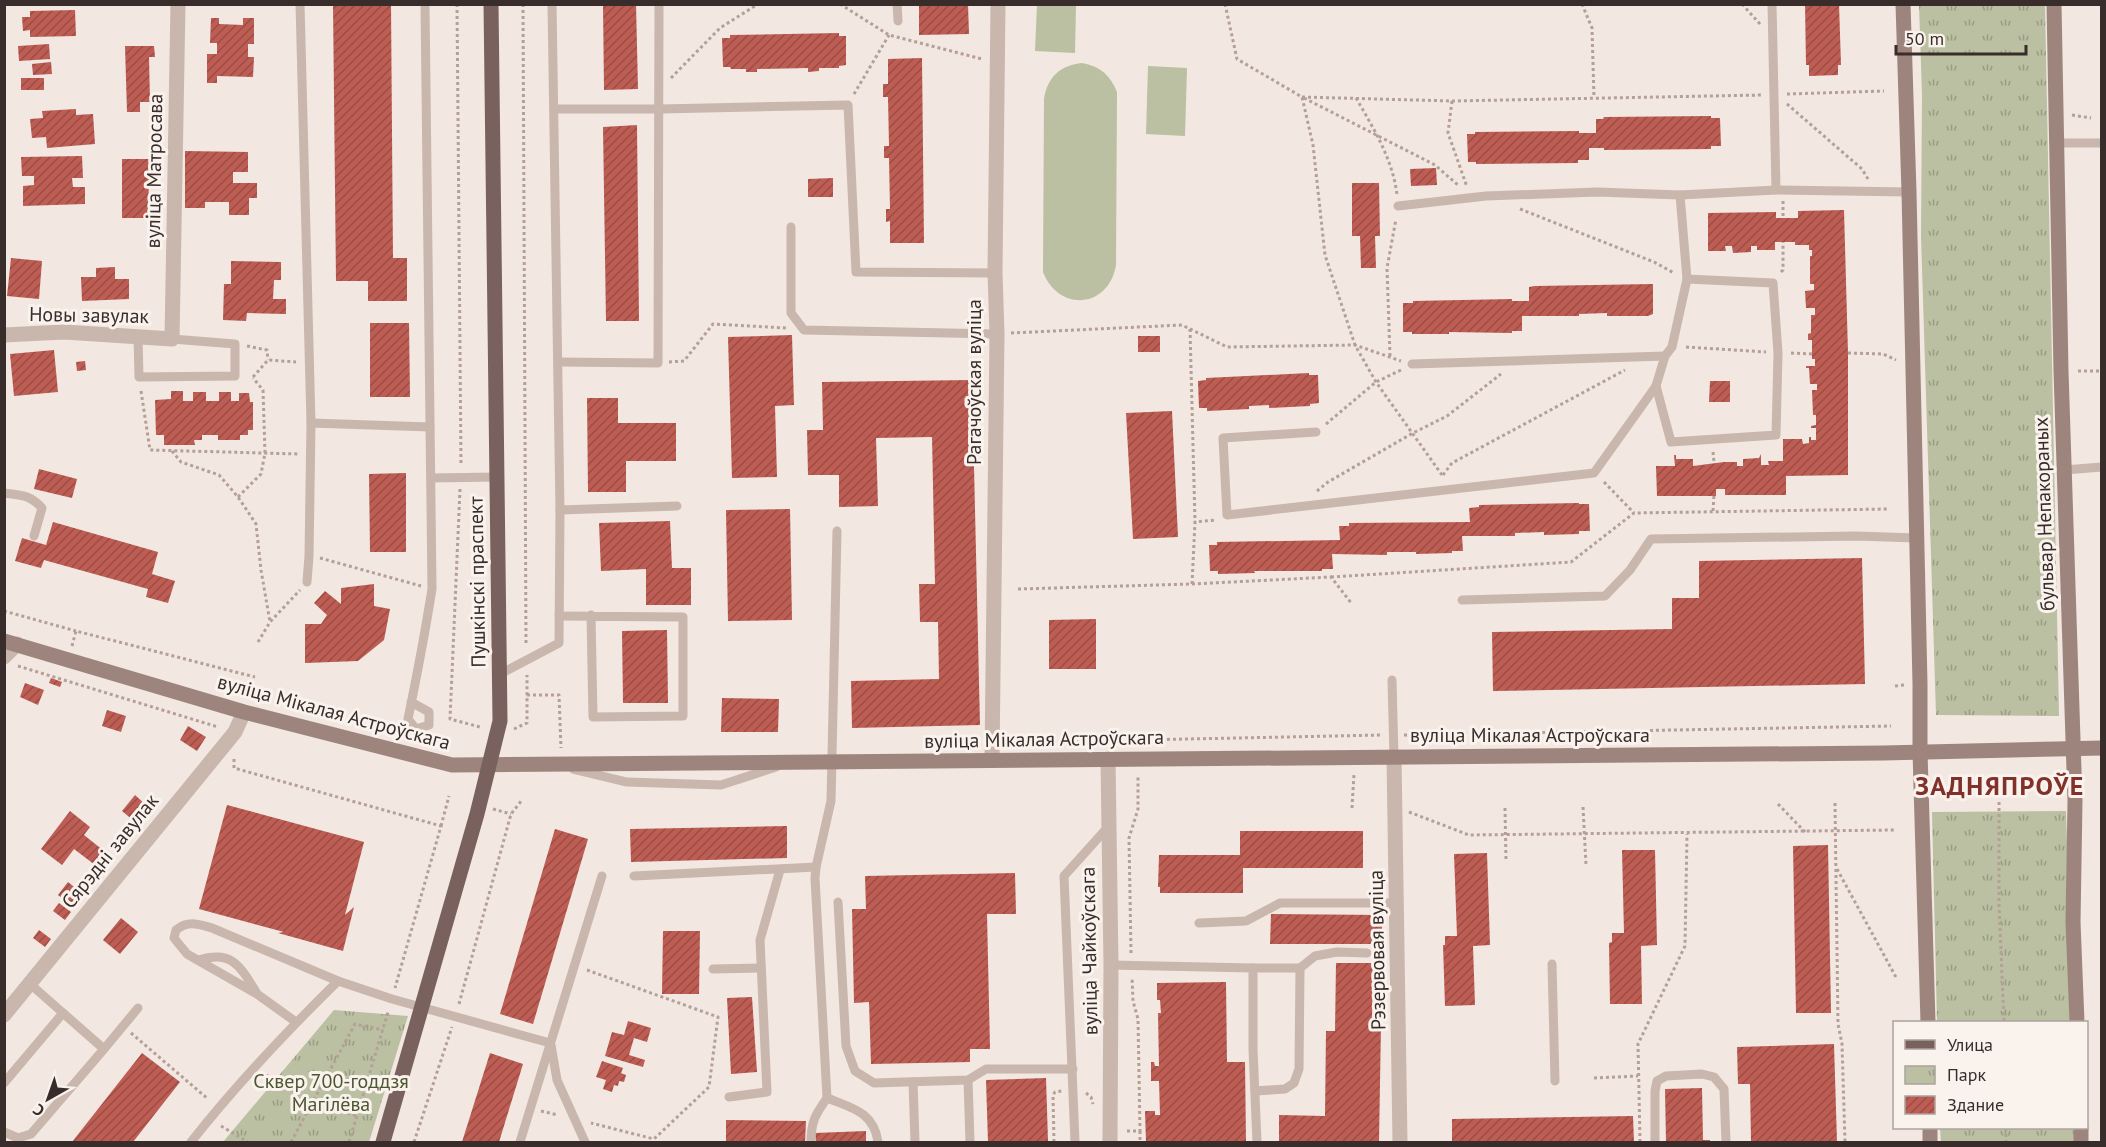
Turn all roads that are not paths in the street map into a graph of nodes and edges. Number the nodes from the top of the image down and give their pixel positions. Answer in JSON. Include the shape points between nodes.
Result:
{"nodes":[{"id":1,"x":178,"y":4,"type":"edge"},
{"id":2,"x":300,"y":4,"type":"edge"},
{"id":3,"x":425,"y":4,"type":"edge"},
{"id":4,"x":491,"y":4,"type":"edge"},
{"id":5,"x":552,"y":4,"type":"edge"},
{"id":6,"x":659,"y":4,"type":"edge"},
{"id":7,"x":897,"y":4,"type":"edge"},
{"id":8,"x":998,"y":4,"type":"edge"},
{"id":9,"x":1772,"y":4,"type":"edge"},
{"id":10,"x":1903,"y":4,"type":"edge"},
{"id":11,"x":2054,"y":4,"type":"edge"},
{"id":12,"x":898,"y":21,"type":"road end"},
{"id":13,"x":555,"y":109,"type":"junction"},
{"id":14,"x":660,"y":109,"type":"junction"},
{"id":15,"x":2055,"y":143,"type":"junction"},
{"id":16,"x":2102,"y":143,"type":"edge"},
{"id":17,"x":1776,"y":190,"type":"junction"},
{"id":18,"x":1909,"y":192,"type":"junction"},
{"id":19,"x":1680,"y":195,"type":"junction"},
{"id":20,"x":1398,"y":206,"type":"road end"},
{"id":21,"x":791,"y":227,"type":"dead end"},
{"id":22,"x":995,"y":273,"type":"junction"},
{"id":23,"x":1687,"y":279,"type":"junction"},
{"id":24,"x":997,"y":334,"type":"junction"},
{"id":25,"x":4,"y":335,"type":"edge"},
{"id":26,"x":138,"y":338,"type":"junction"},
{"id":27,"x":172,"y":339,"type":"junction"},
{"id":28,"x":1665,"y":356,"type":"junction"},
{"id":29,"x":559,"y":362,"type":"junction"},
{"id":30,"x":1412,"y":364,"type":"road end"},
{"id":31,"x":1656,"y":386,"type":"junction"},
{"id":32,"x":311,"y":423,"type":"junction"},
{"id":33,"x":430,"y":427,"type":"junction"},
{"id":34,"x":1316,"y":432,"type":"road end"},
{"id":35,"x":2102,"y":467,"type":"edge"},
{"id":36,"x":2064,"y":470,"type":"junction"},
{"id":37,"x":497,"y":477,"type":"junction"},
{"id":38,"x":431,"y":478,"type":"junction"},
{"id":39,"x":4,"y":493,"type":"edge"},
{"id":40,"x":677,"y":506,"type":"dead end"},
{"id":41,"x":560,"y":510,"type":"junction"},
{"id":42,"x":837,"y":531,"type":"dead end"},
{"id":43,"x":34,"y":536,"type":"dead end"},
{"id":44,"x":1916,"y":538,"type":"junction"},
{"id":45,"x":307,"y":582,"type":"road end"},
{"id":46,"x":1462,"y":600,"type":"dead end"},
{"id":47,"x":591,"y":615,"type":"junction"},
{"id":48,"x":559,"y":616,"type":"junction"},
{"id":49,"x":10,"y":642,"type":"edge"},
{"id":50,"x":10,"y":661,"type":"edge"},
{"id":51,"x":500,"y":674,"type":"junction"},
{"id":52,"x":1392,"y":680,"type":"dead end"},
{"id":53,"x":411,"y":702,"type":"dead end"},
{"id":54,"x":244,"y":712,"type":"junction"},
{"id":55,"x":2102,"y":748,"type":"edge"},
{"id":56,"x":2073,"y":750,"type":"junction"},
{"id":57,"x":1920,"y":751,"type":"junction"},
{"id":58,"x":1394,"y":757,"type":"junction"},
{"id":59,"x":560,"y":759,"type":"junction"},
{"id":60,"x":992,"y":759,"type":"junction"},
{"id":61,"x":1108,"y":759,"type":"junction"},
{"id":62,"x":787,"y":763,"type":"junction"},
{"id":63,"x":833,"y":763,"type":"junction"},
{"id":64,"x":490,"y":766,"type":"junction"},
{"id":65,"x":1108,"y":827,"type":"junction"},
{"id":66,"x":816,"y":867,"type":"junction"},
{"id":67,"x":780,"y":870,"type":"junction"},
{"id":68,"x":602,"y":876,"type":"dead end"},
{"id":69,"x":634,"y":876,"type":"dead end"},
{"id":70,"x":838,"y":902,"type":"dead end"},
{"id":71,"x":1397,"y":903,"type":"junction"},
{"id":72,"x":1199,"y":923,"type":"dead end"},
{"id":73,"x":1367,"y":953,"type":"dead end"},
{"id":74,"x":199,"y":960,"type":"junction"},
{"id":75,"x":1552,"y":964,"type":"dead end"},
{"id":76,"x":1111,"y":965,"type":"junction"},
{"id":77,"x":761,"y":968,"type":"junction"},
{"id":78,"x":1253,"y":968,"type":"junction"},
{"id":79,"x":1300,"y":968,"type":"junction"},
{"id":80,"x":713,"y":969,"type":"dead end"},
{"id":81,"x":338,"y":981,"type":"junction"},
{"id":82,"x":29,"y":983,"type":"junction"},
{"id":83,"x":257,"y":994,"type":"junction"},
{"id":84,"x":422,"y":1007,"type":"junction"},
{"id":85,"x":138,"y":1008,"type":"dead end"},
{"id":86,"x":63,"y":1013,"type":"junction"},
{"id":87,"x":4,"y":1015,"type":"edge"},
{"id":88,"x":1928,"y":1021,"type":"edge"},
{"id":89,"x":2077,"y":1021,"type":"edge"},
{"id":90,"x":296,"y":1022,"type":"junction"},
{"id":91,"x":550,"y":1043,"type":"junction"},
{"id":92,"x":104,"y":1049,"type":"junction"},
{"id":93,"x":1073,"y":1069,"type":"junction"},
{"id":94,"x":968,"y":1080,"type":"junction"},
{"id":95,"x":1555,"y":1081,"type":"dead end"},
{"id":96,"x":913,"y":1082,"type":"junction"},
{"id":97,"x":4,"y":1083,"type":"edge"},
{"id":98,"x":1255,"y":1091,"type":"junction"},
{"id":99,"x":729,"y":1097,"type":"dead end"},
{"id":100,"x":827,"y":1098,"type":"junction"},
{"id":101,"x":4,"y":1132,"type":"edge"},
{"id":102,"x":190,"y":1143,"type":"edge"},
{"id":103,"x":383,"y":1143,"type":"edge"},
{"id":104,"x":520,"y":1143,"type":"edge"},
{"id":105,"x":585,"y":1143,"type":"edge"},
{"id":106,"x":811,"y":1143,"type":"edge"},
{"id":107,"x":878,"y":1143,"type":"edge"},
{"id":108,"x":915,"y":1143,"type":"edge"},
{"id":109,"x":970,"y":1143,"type":"edge"},
{"id":110,"x":1075,"y":1143,"type":"edge"},
{"id":111,"x":1110,"y":1143,"type":"edge"},
{"id":112,"x":1257,"y":1143,"type":"edge"},
{"id":113,"x":1400,"y":1143,"type":"edge"},
{"id":114,"x":1655,"y":1143,"type":"edge"},
{"id":115,"x":1726,"y":1143,"type":"edge"}],
"edges":[{"from":1,"to":27,"type":"street","name":"вуліца Матросава"},
{"from":2,"to":32,"type":"lane"},
{"from":3,"to":33,"type":"lane"},
{"from":4,"to":37,"type":"main road","name":"Пушкінскі праспект"},
{"from":5,"to":13,"type":"lane"},
{"from":6,"to":14,"type":"lane"},
{"from":7,"to":12,"type":"lane"},
{"from":8,"to":22,"type":"street","name":"Рагачоўская вуліца"},
{"from":9,"to":17,"type":"lane"},
{"from":10,"to":18,"type":"main road"},
{"from":11,"to":15,"type":"main road","name":"бульвар Непакораных"},
{"from":13,"to":14,"type":"lane"},
{"from":13,"to":29,"type":"lane"},
{"from":14,"to":22,"type":"lane","via":[[848,105],[856,272]]},
{"from":14,"to":29,"type":"lane","via":[[658,363]]},
{"from":15,"to":16,"type":"lane"},
{"from":15,"to":36,"type":"main road","name":"бульвар Непакораных"},
{"from":17,"to":18,"type":"lane"},
{"from":17,"to":19,"type":"lane"},
{"from":18,"to":44,"type":"main road"},
{"from":19,"to":20,"type":"lane","via":[[1597,192],[1471,197]]},
{"from":19,"to":23,"type":"lane"},
{"from":21,"to":24,"type":"lane","via":[[791,313],[804,330]]},
{"from":22,"to":24,"type":"street","name":"Рагачоўская вуліца"},
{"from":23,"to":28,"type":"lane","via":[[1672,347]]},
{"from":23,"to":31,"type":"lane","via":[[1773,282],[1778,353],[1776,435],[1671,442]]},
{"from":24,"to":60,"type":"street","name":"Рагачоўская вуліца"},
{"from":25,"to":26,"type":"street","name":"Новы завулак","via":[[64,332]]},
{"from":26,"to":27,"type":"street","name":"Новы завулак"},
{"from":26,"to":27,"type":"lane","via":[[139,377],[235,376],[235,344]]},
{"from":28,"to":30,"type":"lane"},
{"from":28,"to":31,"type":"lane"},
{"from":29,"to":41,"type":"lane"},
{"from":31,"to":34,"type":"lane","via":[[1594,473],[1227,515],[1223,438]]},
{"from":32,"to":33,"type":"lane"},
{"from":32,"to":45,"type":"lane"},
{"from":33,"to":38,"type":"lane"},
{"from":35,"to":36,"type":"lane"},
{"from":36,"to":56,"type":"main road","name":"бульвар Непакораных"},
{"from":37,"to":38,"type":"lane"},
{"from":37,"to":51,"type":"main road","name":"Пушкінскі праспект"},
{"from":38,"to":53,"type":"lane","via":[[432,589]]},
{"from":39,"to":43,"type":"lane","via":[[26,495],[42,508]]},
{"from":40,"to":41,"type":"lane"},
{"from":41,"to":48,"type":"lane"},
{"from":42,"to":63,"type":"lane"},
{"from":44,"to":46,"type":"lane","via":[[1651,539],[1630,570],[1605,596]]},
{"from":44,"to":57,"type":"main road"},
{"from":47,"to":47,"type":"lane","via":[[683,617],[683,716],[593,717]]},
{"from":47,"to":48,"type":"lane"},
{"from":48,"to":51,"type":"lane","via":[[559,643]]},
{"from":49,"to":50,"type":"street"},
{"from":49,"to":54,"type":"main road","name":"вуліца Мікалая Астроўскага"},
{"from":51,"to":64,"type":"main road","name":"Пушкінскі праспект","via":[[500,721]]},
{"from":52,"to":58,"type":"lane"},
{"from":54,"to":64,"type":"main road","name":"вуліца Мікалая Астроўскага","via":[[452,765]]},
{"from":54,"to":82,"type":"street","name":"Сярэдні завулак","via":[[236,732]]},
{"from":55,"to":56,"type":"main road","name":"вуліца Мікалая Астроўскага"},
{"from":56,"to":57,"type":"main road","name":"вуліца Мікалая Астроўскага"},
{"from":56,"to":89,"type":"main road","name":"бульвар Непакораных"},
{"from":57,"to":58,"type":"main road","name":"вуліца Мікалая Астроўскага"},
{"from":57,"to":88,"type":"main road"},
{"from":58,"to":61,"type":"main road","name":"вуліца Мікалая Астроўскага"},
{"from":58,"to":71,"type":"street","name":"Рэзервовая вуліца"},
{"from":59,"to":62,"type":"main road","name":"вуліца Мікалая Астроўскага"},
{"from":59,"to":62,"type":"lane","via":[[627,782],[721,785]]},
{"from":59,"to":64,"type":"main road","name":"вуліца Мікалая Астроўскага"},
{"from":60,"to":61,"type":"main road","name":"вуліца Мікалая Астроўскага"},
{"from":60,"to":63,"type":"main road","name":"вуліца Мікалая Астроўскага"},
{"from":61,"to":65,"type":"street","name":"вуліца Чайкоўскага"},
{"from":62,"to":63,"type":"main road","name":"вуліца Мікалая Астроўскага"},
{"from":63,"to":66,"type":"lane","via":[[831,801]]},
{"from":64,"to":84,"type":"main road","name":"Пушкінскі праспект"},
{"from":65,"to":76,"type":"street","name":"вуліца Чайкоўскага"},
{"from":65,"to":93,"type":"lane","via":[[1064,876]]},
{"from":66,"to":67,"type":"lane"},
{"from":66,"to":100,"type":"lane"},
{"from":67,"to":69,"type":"lane"},
{"from":67,"to":77,"type":"lane","via":[[760,940]]},
{"from":68,"to":91,"type":"lane"},
{"from":70,"to":96,"type":"lane","via":[[846,1046],[855,1071],[874,1083]]},
{"from":71,"to":72,"type":"lane","via":[[1280,903],[1246,921]]},
{"from":71,"to":113,"type":"street","name":"Рэзервовая вуліца"},
{"from":73,"to":79,"type":"lane","via":[[1315,956]]},
{"from":74,"to":81,"type":"lane","via":[[174,938],[183,924],[212,928]]},
{"from":74,"to":83,"type":"lane"},
{"from":74,"to":83,"type":"lane","via":[[213,956],[232,961]]},
{"from":75,"to":95,"type":"lane"},
{"from":76,"to":78,"type":"lane"},
{"from":76,"to":111,"type":"street","name":"вуліца Чайкоўскага"},
{"from":77,"to":80,"type":"lane"},
{"from":77,"to":99,"type":"lane","via":[[767,1092]]},
{"from":78,"to":79,"type":"lane"},
{"from":78,"to":98,"type":"lane"},
{"from":79,"to":98,"type":"lane","via":[[1299,1069],[1294,1083],[1285,1089]]},
{"from":81,"to":84,"type":"lane"},
{"from":81,"to":90,"type":"lane"},
{"from":82,"to":86,"type":"lane"},
{"from":82,"to":87,"type":"street","name":"Сярэдні завулак"},
{"from":83,"to":90,"type":"lane"},
{"from":84,"to":91,"type":"lane"},
{"from":84,"to":103,"type":"main road","name":"Пушкінскі праспект"},
{"from":85,"to":92,"type":"lane"},
{"from":86,"to":92,"type":"lane"},
{"from":86,"to":97,"type":"lane"},
{"from":90,"to":102,"type":"lane"},
{"from":91,"to":104,"type":"lane"},
{"from":91,"to":105,"type":"lane","via":[[557,1080]]},
{"from":92,"to":101,"type":"lane","via":[[31,1134],[18,1138]]},
{"from":93,"to":94,"type":"lane","via":[[986,1069]]},
{"from":93,"to":110,"type":"lane"},
{"from":94,"to":96,"type":"lane"},
{"from":94,"to":109,"type":"lane"},
{"from":96,"to":108,"type":"lane"},
{"from":98,"to":112,"type":"lane"},
{"from":100,"to":106,"type":"lane","via":[[811,1126]]},
{"from":100,"to":107,"type":"lane","via":[[870,1119]]},
{"from":114,"to":115,"type":"lane","via":[[1657,1081],[1666,1076],[1702,1074],[1714,1077],[1724,1089]]}]}
